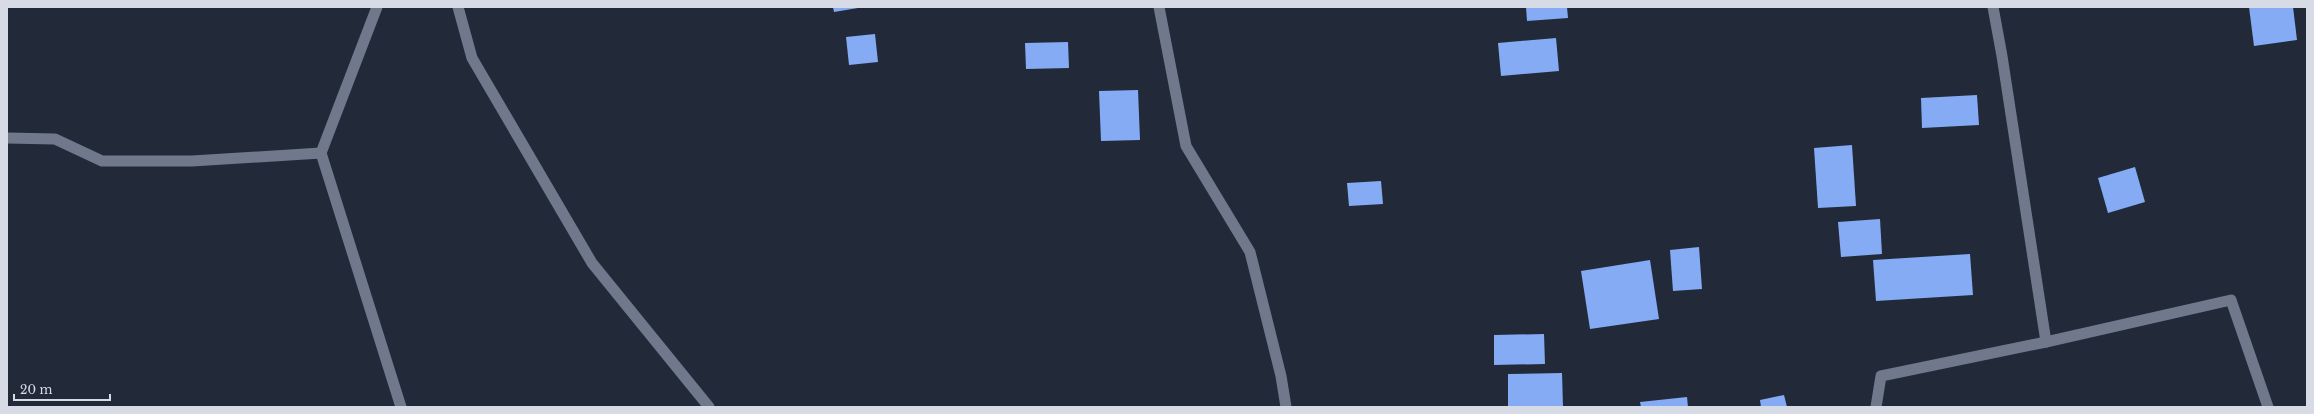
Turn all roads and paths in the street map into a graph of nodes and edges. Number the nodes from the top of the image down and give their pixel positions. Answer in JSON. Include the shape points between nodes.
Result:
{"nodes":[{"id":1,"x":377,"y":7,"type":"edge"},
{"id":2,"x":458,"y":7,"type":"edge"},
{"id":3,"x":1159,"y":7,"type":"edge"},
{"id":4,"x":1993,"y":7,"type":"edge"},
{"id":5,"x":7,"y":138,"type":"edge"},
{"id":6,"x":321,"y":153,"type":"junction"},
{"id":7,"x":2046,"y":342,"type":"junction"},
{"id":8,"x":401,"y":407,"type":"edge"},
{"id":9,"x":709,"y":407,"type":"edge"},
{"id":10,"x":1286,"y":407,"type":"edge"},
{"id":11,"x":1876,"y":407,"type":"edge"},
{"id":12,"x":2268,"y":407,"type":"edge"}],
"edges":[{"from":1,"to":6,"type":"street"},
{"from":2,"to":9,"type":"street","via":[[472,58],[592,263]]},
{"from":3,"to":10,"type":"street","via":[[1186,146],[1250,252],[1281,376]]},
{"from":4,"to":7,"type":"street"},
{"from":5,"to":6,"type":"street","via":[[55,139],[102,161],[192,161]]},
{"from":6,"to":8,"type":"street"},
{"from":7,"to":11,"type":"street","via":[[1881,376]]},
{"from":7,"to":12,"type":"street","via":[[2231,300]]}]}
